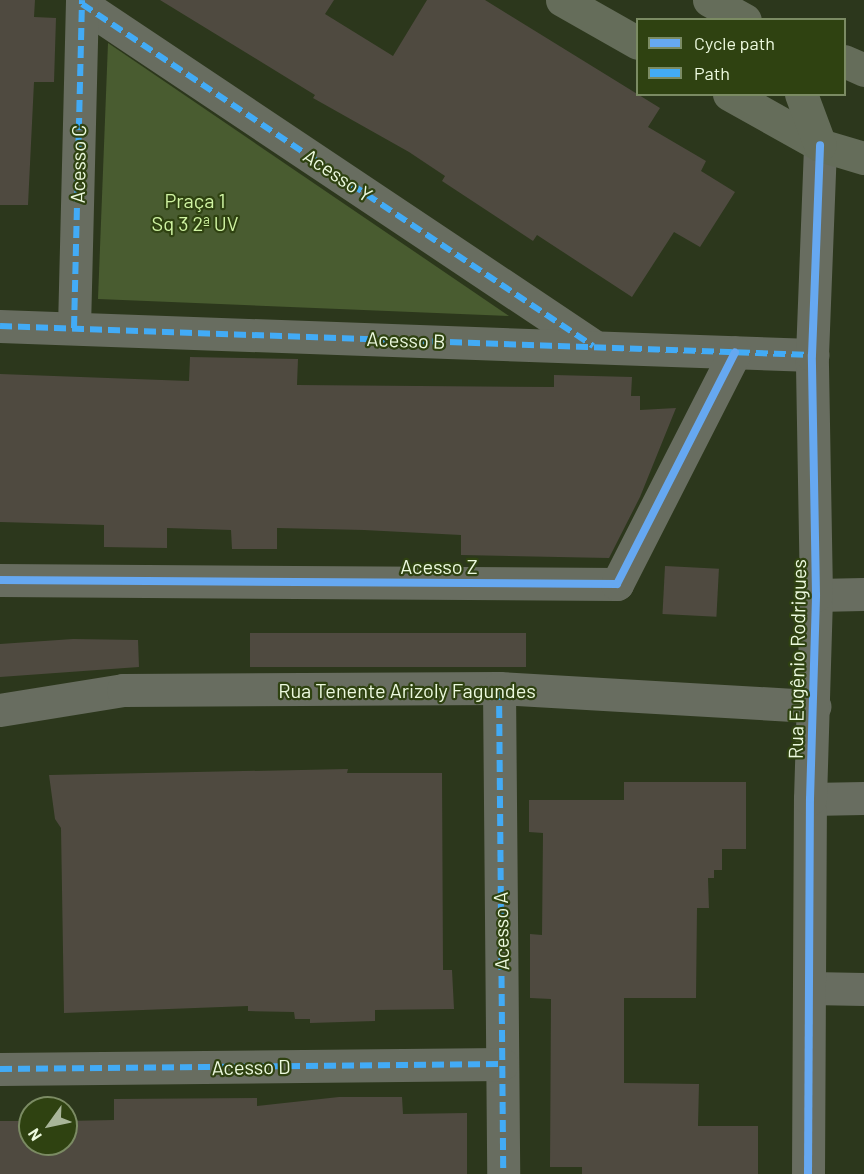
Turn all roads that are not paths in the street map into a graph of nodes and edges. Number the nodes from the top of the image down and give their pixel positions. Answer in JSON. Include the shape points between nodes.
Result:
{"nodes":[{"id":1,"x":562,"y":0,"type":"edge"},
{"id":2,"x":709,"y":0,"type":"edge"},
{"id":3,"x":82,"y":2,"type":"edge"},
{"id":4,"x":741,"y":18,"type":"edge"},
{"id":5,"x":636,"y":42,"type":"edge"},
{"id":6,"x":846,"y":63,"type":"edge"},
{"id":7,"x":864,"y":70,"type":"edge"},
{"id":8,"x":733,"y":96,"type":"edge"},
{"id":9,"x":802,"y":96,"type":"edge"},
{"id":10,"x":820,"y":145,"type":"junction"},
{"id":11,"x":864,"y":158,"type":"edge"},
{"id":12,"x":0,"y":326,"type":"edge"},
{"id":13,"x":74,"y":328,"type":"junction"},
{"id":14,"x":594,"y":346,"type":"junction"},
{"id":15,"x":735,"y":352,"type":"junction"},
{"id":16,"x":812,"y":355,"type":"junction"},
{"id":17,"x":0,"y":580,"type":"edge"},
{"id":18,"x":864,"y":594,"type":"edge"},
{"id":19,"x":816,"y":595,"type":"junction"},
{"id":20,"x":499,"y":688,"type":"junction"},
{"id":21,"x":814,"y":706,"type":"junction"},
{"id":22,"x":0,"y":710,"type":"edge"},
{"id":23,"x":864,"y":798,"type":"edge"},
{"id":24,"x":810,"y":799,"type":"junction"},
{"id":25,"x":811,"y":988,"type":"junction"},
{"id":26,"x":864,"y":989,"type":"edge"},
{"id":27,"x":502,"y":1064,"type":"junction"},
{"id":28,"x":0,"y":1069,"type":"edge"},
{"id":29,"x":503,"y":1174,"type":"edge"},
{"id":30,"x":808,"y":1174,"type":"edge"}],
"edges":[{"from":1,"to":5,"type":"main road"},
{"from":2,"to":4,"type":"main road"},
{"from":3,"to":13,"type":"street","name":"Acesso C"},
{"from":3,"to":14,"type":"street","name":"Acesso Y"},
{"from":6,"to":7,"type":"main road"},
{"from":8,"to":10,"type":"main road"},
{"from":9,"to":10,"type":"main road"},
{"from":10,"to":11,"type":"main road"},
{"from":10,"to":16,"type":"street","name":"Rua Eugênio Rodrigues"},
{"from":12,"to":13,"type":"street","name":"Acesso B"},
{"from":13,"to":14,"type":"street","name":"Acesso B"},
{"from":14,"to":15,"type":"street","name":"Acesso B"},
{"from":15,"to":16,"type":"street","name":"Acesso B"},
{"from":15,"to":17,"type":"street","name":"Acesso Z","via":[[617,584]]},
{"from":16,"to":19,"type":"street","name":"Rua Eugênio Rodrigues"},
{"from":18,"to":19,"type":"street"},
{"from":19,"to":21,"type":"street","name":"Rua Eugênio Rodrigues"},
{"from":20,"to":21,"type":"street","name":"Rua Tenente Arizoly Fagundes"},
{"from":20,"to":22,"type":"street","name":"Rua Tenente Arizoly Fagundes","via":[[123,690]]},
{"from":20,"to":27,"type":"street","name":"Acesso A"},
{"from":21,"to":24,"type":"street","name":"Rua Eugênio Rodrigues"},
{"from":23,"to":24,"type":"street"},
{"from":24,"to":25,"type":"street","name":"Rua Eugênio Rodrigues"},
{"from":25,"to":26,"type":"street"},
{"from":25,"to":30,"type":"street","name":"Rua Eugênio Rodrigues"},
{"from":27,"to":28,"type":"street","name":"Acesso D"},
{"from":27,"to":29,"type":"street","name":"Acesso A"}]}
